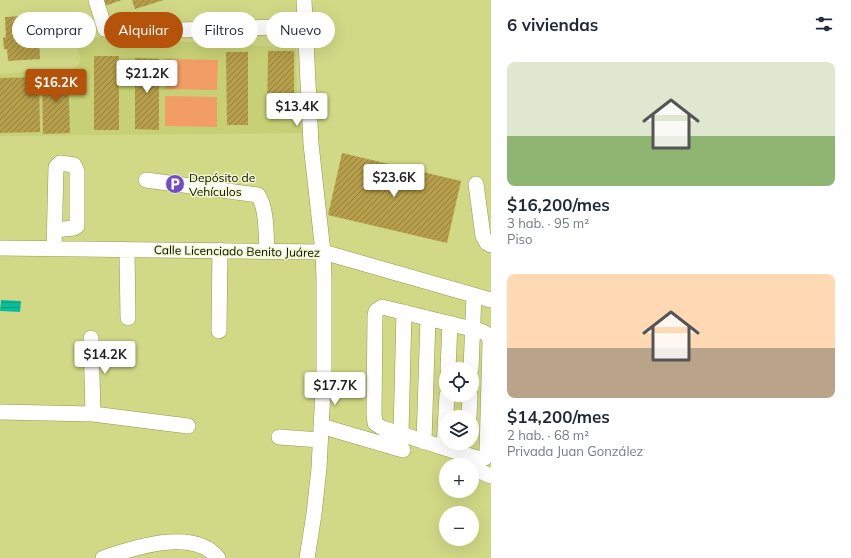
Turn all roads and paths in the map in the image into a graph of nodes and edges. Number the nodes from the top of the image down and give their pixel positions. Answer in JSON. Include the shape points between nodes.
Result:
{"nodes":[{"id":1,"x":96,"y":0,"type":"edge"},
{"id":2,"x":304,"y":0,"type":"edge"},
{"id":3,"x":305,"y":12,"type":"edge"},
{"id":4,"x":266,"y":27,"type":"edge"},
{"id":5,"x":307,"y":48,"type":"edge"},
{"id":6,"x":146,"y":180,"type":"dead end"},
{"id":7,"x":476,"y":184,"type":"dead end"},
{"id":8,"x":54,"y":230,"type":"dead end"},
{"id":9,"x":491,"y":245,"type":"edge"},
{"id":10,"x":0,"y":248,"type":"edge"},
{"id":11,"x":54,"y":249,"type":"junction"},
{"id":12,"x":127,"y":250,"type":"junction"},
{"id":13,"x":220,"y":250,"type":"junction"},
{"id":14,"x":267,"y":251,"type":"junction"},
{"id":15,"x":323,"y":252,"type":"junction"},
{"id":16,"x":474,"y":295,"type":"junction"},
{"id":17,"x":491,"y":300,"type":"edge"},
{"id":18,"x":404,"y":312,"type":"junction"},
{"id":19,"x":128,"y":318,"type":"dead end"},
{"id":20,"x":428,"y":318,"type":"junction"},
{"id":21,"x":450,"y":323,"type":"junction"},
{"id":22,"x":472,"y":328,"type":"junction"},
{"id":23,"x":219,"y":331,"type":"dead end"},
{"id":24,"x":91,"y":338,"type":"dead end"},
{"id":25,"x":448,"y":362,"type":"edge"},
{"id":26,"x":471,"y":362,"type":"edge"},
{"id":27,"x":0,"y":412,"type":"edge"},
{"id":28,"x":93,"y":414,"type":"junction"},
{"id":29,"x":188,"y":426,"type":"dead end"},
{"id":30,"x":320,"y":433,"type":"junction"},
{"id":31,"x":401,"y":434,"type":"junction"},
{"id":32,"x":279,"y":437,"type":"dead end"},
{"id":33,"x":424,"y":442,"type":"junction"},
{"id":34,"x":439,"y":446,"type":"edge"},
{"id":35,"x":403,"y":450,"type":"dead end"},
{"id":36,"x":450,"y":450,"type":"edge"},
{"id":37,"x":469,"y":456,"type":"edge"},
{"id":38,"x":491,"y":476,"type":"edge"},
{"id":39,"x":103,"y":558,"type":"edge"},
{"id":40,"x":218,"y":558,"type":"edge"},
{"id":41,"x":307,"y":558,"type":"edge"}],
"edges":[{"from":1,"to":4,"type":"street","via":[[105,29],[119,32]]},
{"from":2,"to":3,"type":"street"},
{"from":5,"to":15,"type":"street","via":[[311,144]]},
{"from":6,"to":14,"type":"street","via":[[258,196],[262,201]]},
{"from":7,"to":9,"type":"street","via":[[483,236]]},
{"from":8,"to":11,"type":"street"},
{"from":10,"to":11,"type":"street","name":"Calle Licenciado Benito Juárez"},
{"from":11,"to":12,"type":"street","name":"Calle Licenciado Benito Juárez"},
{"from":12,"to":13,"type":"street","name":"Calle Licenciado Benito Juárez"},
{"from":12,"to":19,"type":"street"},
{"from":13,"to":14,"type":"street","name":"Calle Licenciado Benito Juárez"},
{"from":13,"to":23,"type":"street"},
{"from":14,"to":15,"type":"street","name":"Calle Licenciado Benito Juárez"},
{"from":15,"to":16,"type":"street","name":"Calle Licenciado Benito Juárez"},
{"from":15,"to":30,"type":"street","via":[[324,362]]},
{"from":16,"to":17,"type":"street","name":"Calle Licenciado Benito Juárez"},
{"from":16,"to":22,"type":"street"},
{"from":18,"to":20,"type":"street"},
{"from":18,"to":31,"type":"street"},
{"from":18,"to":31,"type":"street","via":[[382,307],[375,315],[374,419],[378,426]]},
{"from":20,"to":21,"type":"street"},
{"from":20,"to":33,"type":"street"},
{"from":21,"to":22,"type":"street"},
{"from":21,"to":25,"type":"street"},
{"from":22,"to":26,"type":"street"},
{"from":22,"to":37,"type":"street","via":[[486,333],[490,342],[487,452],[482,459]]},
{"from":24,"to":28,"type":"street"},
{"from":27,"to":28,"type":"street"},
{"from":28,"to":29,"type":"street"},
{"from":30,"to":32,"type":"street"},
{"from":30,"to":35,"type":"street"},
{"from":30,"to":41,"type":"street","via":[[314,514]]},
{"from":31,"to":33,"type":"street"},
{"from":33,"to":34,"type":"street"},
{"from":36,"to":37,"type":"street"},
{"from":37,"to":38,"type":"street"},
{"from":39,"to":40,"type":"street","via":[[162,542],[182,541],[206,548]]}]}
